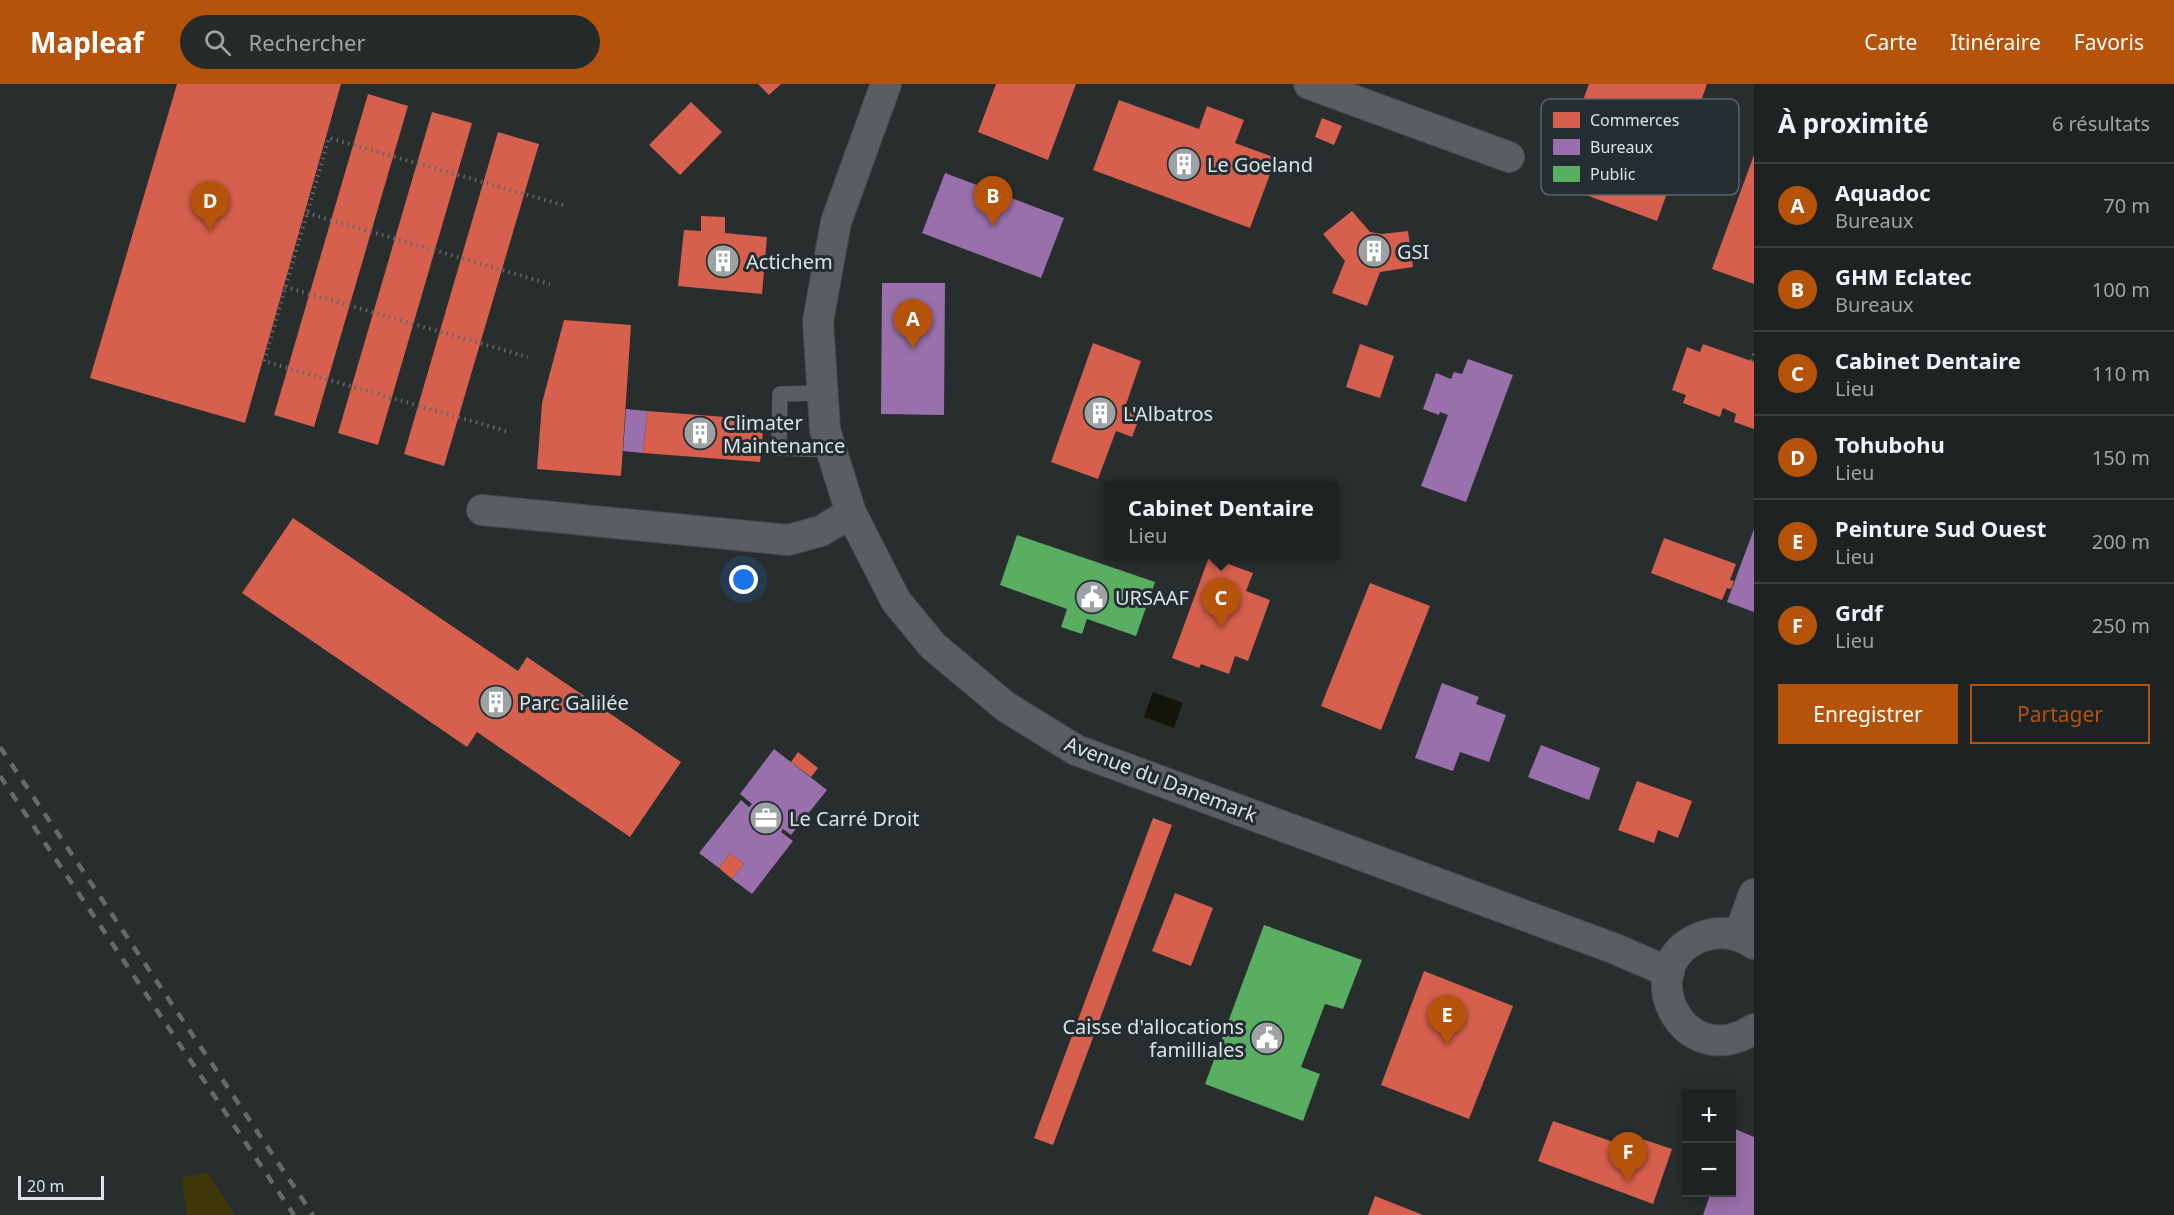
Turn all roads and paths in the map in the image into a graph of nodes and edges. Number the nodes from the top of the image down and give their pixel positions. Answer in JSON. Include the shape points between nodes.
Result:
{"nodes":[{"id":1,"x":886,"y":84,"type":"edge"},
{"id":2,"x":1309,"y":84,"type":"edge"},
{"id":3,"x":1509,"y":157,"type":"dead end"},
{"id":4,"x":566,"y":206,"type":"dead end"},
{"id":5,"x":307,"y":213,"type":"junction"},
{"id":6,"x":550,"y":284,"type":"dead end"},
{"id":7,"x":285,"y":287,"type":"junction"},
{"id":8,"x":1754,"y":354,"type":"edge"},
{"id":9,"x":528,"y":357,"type":"dead end"},
{"id":10,"x":1751,"y":361,"type":"dead end"},
{"id":11,"x":822,"y":393,"type":"junction"},
{"id":12,"x":506,"y":431,"type":"dead end"},
{"id":13,"x":831,"y":450,"type":"junction"},
{"id":14,"x":482,"y":510,"type":"dead end"},
{"id":15,"x":851,"y":513,"type":"junction"},
{"id":16,"x":1754,"y":894,"type":"edge"},
{"id":17,"x":1746,"y":940,"type":"edge"},
{"id":18,"x":1669,"y":972,"type":"junction"},
{"id":19,"x":1754,"y":1029,"type":"edge"}],
"edges":[{"from":1,"to":11,"type":"street","name":"Avenue du Danemark","via":[[836,222],[818,321]]},
{"from":2,"to":3,"type":"street"},
{"from":4,"to":5,"type":"path","via":[[329,138]]},
{"from":5,"to":6,"type":"path"},
{"from":5,"to":7,"type":"path"},
{"from":7,"to":9,"type":"path"},
{"from":7,"to":12,"type":"path","via":[[264,361]]},
{"from":8,"to":10,"type":"path"},
{"from":11,"to":13,"type":"street","name":"Avenue du Danemark"},
{"from":11,"to":13,"type":"lane","via":[[780,394],[779,448]]},
{"from":13,"to":15,"type":"street","name":"Avenue du Danemark"},
{"from":14,"to":15,"type":"street","via":[[788,540],[821,531]]},
{"from":15,"to":18,"type":"street","name":"Avenue du Danemark","via":[[896,601],[933,646],[1006,707],[1076,750]]},
{"from":16,"to":17,"type":"street"},
{"from":17,"to":18,"type":"street","via":[[1724,932],[1696,939],[1674,959]]},
{"from":18,"to":19,"type":"street","via":[[1670,1006],[1692,1033],[1708,1040],[1725,1041]]}]}
